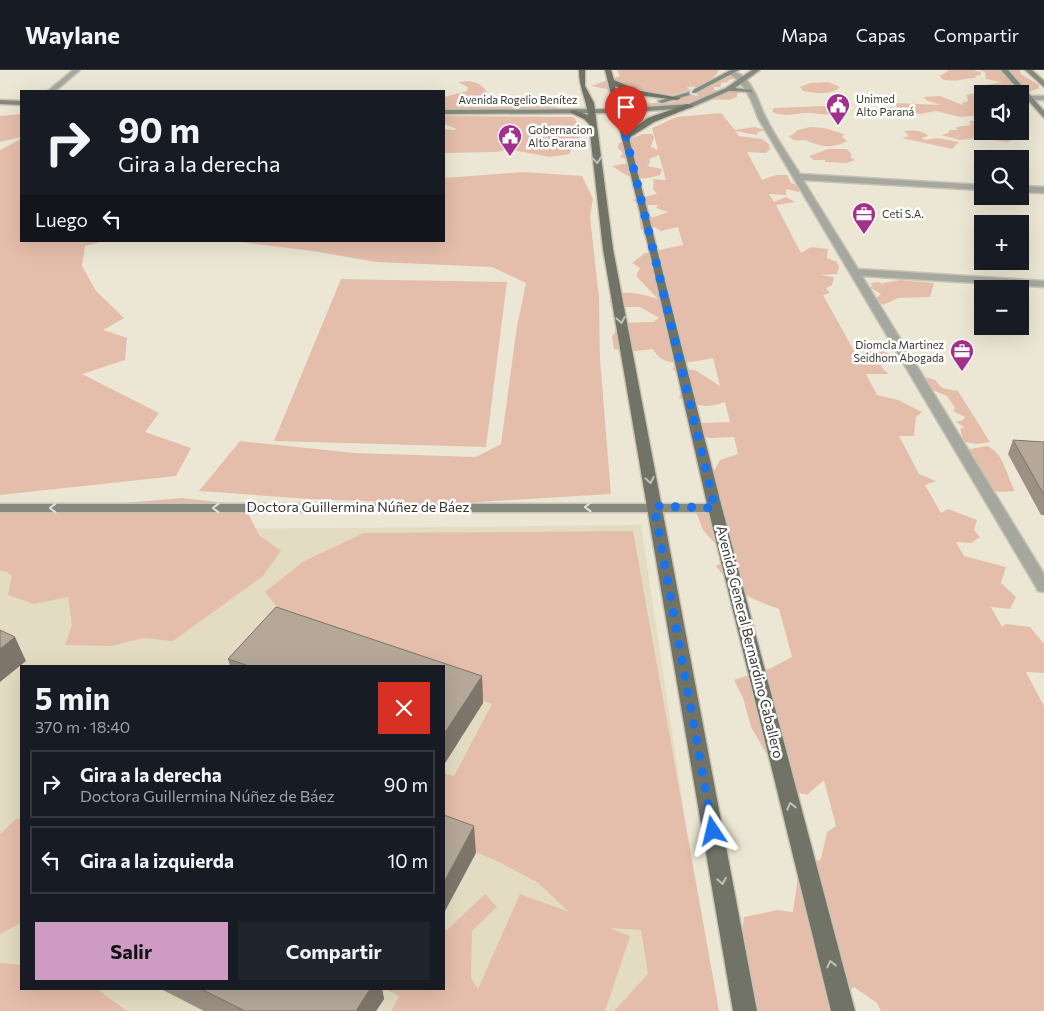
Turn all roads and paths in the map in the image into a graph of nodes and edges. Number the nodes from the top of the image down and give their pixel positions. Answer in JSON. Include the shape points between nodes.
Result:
{"nodes":[{"id":1,"x":76,"y":70,"type":"edge"},
{"id":2,"x":582,"y":70,"type":"edge"},
{"id":3,"x":608,"y":70,"type":"edge"},
{"id":4,"x":757,"y":70,"type":"edge"},
{"id":5,"x":1004,"y":70,"type":"edge"},
{"id":6,"x":1028,"y":70,"type":"edge"},
{"id":7,"x":734,"y":71,"type":"edge"},
{"id":8,"x":743,"y":79,"type":"junction"},
{"id":9,"x":613,"y":82,"type":"junction"},
{"id":10,"x":1017,"y":85,"type":"edge"},
{"id":11,"x":1044,"y":85,"type":"edge"},
{"id":12,"x":586,"y":89,"type":"junction"},
{"id":13,"x":728,"y":89,"type":"junction"},
{"id":14,"x":52,"y":90,"type":"edge"},
{"id":15,"x":750,"y":91,"type":"junction"},
{"id":16,"x":579,"y":98,"type":"dead end"},
{"id":17,"x":676,"y":98,"type":"junction"},
{"id":18,"x":1029,"y":98,"type":"edge"},
{"id":19,"x":1044,"y":98,"type":"edge"},
{"id":20,"x":1029,"y":99,"type":"edge"},
{"id":21,"x":0,"y":102,"type":"edge"},
{"id":22,"x":20,"y":103,"type":"edge"},
{"id":23,"x":522,"y":103,"type":"dead end"},
{"id":24,"x":690,"y":106,"type":"junction"},
{"id":25,"x":618,"y":107,"type":"junction"},
{"id":26,"x":1040,"y":108,"type":"edge"},
{"id":27,"x":445,"y":112,"type":"edge"},
{"id":28,"x":573,"y":112,"type":"joint"},
{"id":29,"x":592,"y":112,"type":"junction"},
{"id":30,"x":1044,"y":116,"type":"edge"},
{"id":31,"x":626,"y":137,"type":"junction"},
{"id":32,"x":800,"y":177,"type":"junction"},
{"id":33,"x":974,"y":187,"type":"edge"},
{"id":34,"x":1029,"y":189,"type":"edge"},
{"id":35,"x":1044,"y":190,"type":"edge"},
{"id":36,"x":855,"y":272,"type":"junction"},
{"id":37,"x":1044,"y":284,"type":"edge"},
{"id":38,"x":654,"y":506,"type":"junction"},
{"id":39,"x":0,"y":508,"type":"edge"},
{"id":40,"x":715,"y":508,"type":"junction"},
{"id":41,"x":1044,"y":587,"type":"edge"},
{"id":42,"x":745,"y":1011,"type":"edge"},
{"id":43,"x":843,"y":1011,"type":"edge"}],
"edges":[{"from":1,"to":14,"type":"street"},
{"from":2,"to":12,"type":"main road","via":[[582,86]]},
{"from":3,"to":9,"type":"main road","name":"Avenida General Bernardino Caballero"},
{"from":4,"to":8,"type":"street"},
{"from":5,"to":10,"type":"street"},
{"from":6,"to":11,"type":"street"},
{"from":7,"to":8,"type":"street"},
{"from":7,"to":17,"type":"street","one_way":true},
{"from":8,"to":13,"type":"street"},
{"from":8,"to":15,"type":"street"},
{"from":9,"to":17,"type":"main road","via":[[646,95]]},
{"from":9,"to":25,"type":"main road","name":"Avenida General Bernardino Caballero"},
{"from":12,"to":16,"type":"main road"},
{"from":12,"to":29,"type":"main road"},
{"from":13,"to":15,"type":"street"},
{"from":13,"to":24,"type":"street"},
{"from":15,"to":32,"type":"street","via":[[762,118]]},
{"from":17,"to":25,"type":"street"},
{"from":18,"to":19,"type":"street"},
{"from":20,"to":26,"type":"street"},
{"from":21,"to":22,"type":"street"},
{"from":23,"to":29,"type":"street","name":"Avenida Rogelio Benítez"},
{"from":24,"to":25,"type":"street"},
{"from":24,"to":31,"type":"main road","via":[[650,120]]},
{"from":25,"to":29,"type":"street","name":"Avenida Rogelio Benítez"},
{"from":25,"to":31,"type":"main road","name":"Avenida General Bernardino Caballero"},
{"from":26,"to":30,"type":"street"},
{"from":27,"to":28,"type":"street","name":"Avenida Rogelio Benítez"},
{"from":28,"to":29,"type":"main road","via":[[586,117]]},
{"from":29,"to":38,"type":"main road","one_way":true,"via":[[608,249]]},
{"from":31,"to":40,"type":"main road","name":"Avenida General Bernardino Caballero"},
{"from":32,"to":33,"type":"street"},
{"from":32,"to":36,"type":"street"},
{"from":34,"to":35,"type":"street"},
{"from":36,"to":37,"type":"street"},
{"from":36,"to":41,"type":"street"},
{"from":38,"to":39,"type":"street","name":"Doctora Guillermina Núñez de Báez","one_way":true},
{"from":38,"to":40,"type":"street","name":"Doctora Guillermina Núñez de Báez"},
{"from":38,"to":42,"type":"main road","one_way":true},
{"from":43,"to":40,"type":"main road","name":"Avenida General Bernardino Caballero","one_way":true}]}
